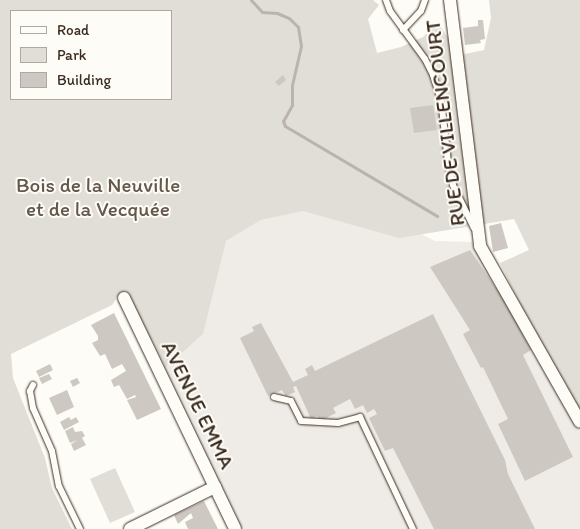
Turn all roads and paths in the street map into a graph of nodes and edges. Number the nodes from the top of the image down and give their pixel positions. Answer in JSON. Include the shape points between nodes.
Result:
{"nodes":[{"id":1,"x":386,"y":0,"type":"edge"},
{"id":2,"x":425,"y":0,"type":"edge"},
{"id":3,"x":450,"y":0,"type":"edge"},
{"id":4,"x":403,"y":30,"type":"junction"},
{"id":5,"x":478,"y":241,"type":"junction"},
{"id":6,"x":124,"y":298,"type":"dead end"},
{"id":7,"x":33,"y":385,"type":"dead end"},
{"id":8,"x":274,"y":397,"type":"dead end"},
{"id":9,"x":580,"y":422,"type":"edge"},
{"id":10,"x":215,"y":487,"type":"junction"},
{"id":11,"x":80,"y":529,"type":"edge"},
{"id":12,"x":130,"y":529,"type":"edge"},
{"id":13,"x":235,"y":529,"type":"edge"},
{"id":14,"x":413,"y":529,"type":"edge"}],
"edges":[{"from":1,"to":4,"type":"lane","name":"RUE DE VILLENCOURT"},
{"from":2,"to":4,"type":"lane","name":"RUE DE VILLENCOURT","via":[[421,11]]},
{"from":3,"to":5,"type":"street","name":"RUE DE VILLENCOURT"},
{"from":4,"to":5,"type":"lane","name":"RUE DE VILLENCOURT","via":[[433,75],[440,99],[453,184]]},
{"from":5,"to":9,"type":"street","name":"RUE DE VILLENCOURT"},
{"from":6,"to":10,"type":"street","name":"AVENUE EMMA"},
{"from":7,"to":11,"type":"lane","via":[[30,391],[33,408],[52,451],[59,486]]},
{"from":8,"to":14,"type":"lane","via":[[291,401],[301,421],[338,423],[360,418]]},
{"from":10,"to":12,"type":"street"},
{"from":10,"to":13,"type":"street","name":"AVENUE EMMA"}]}
